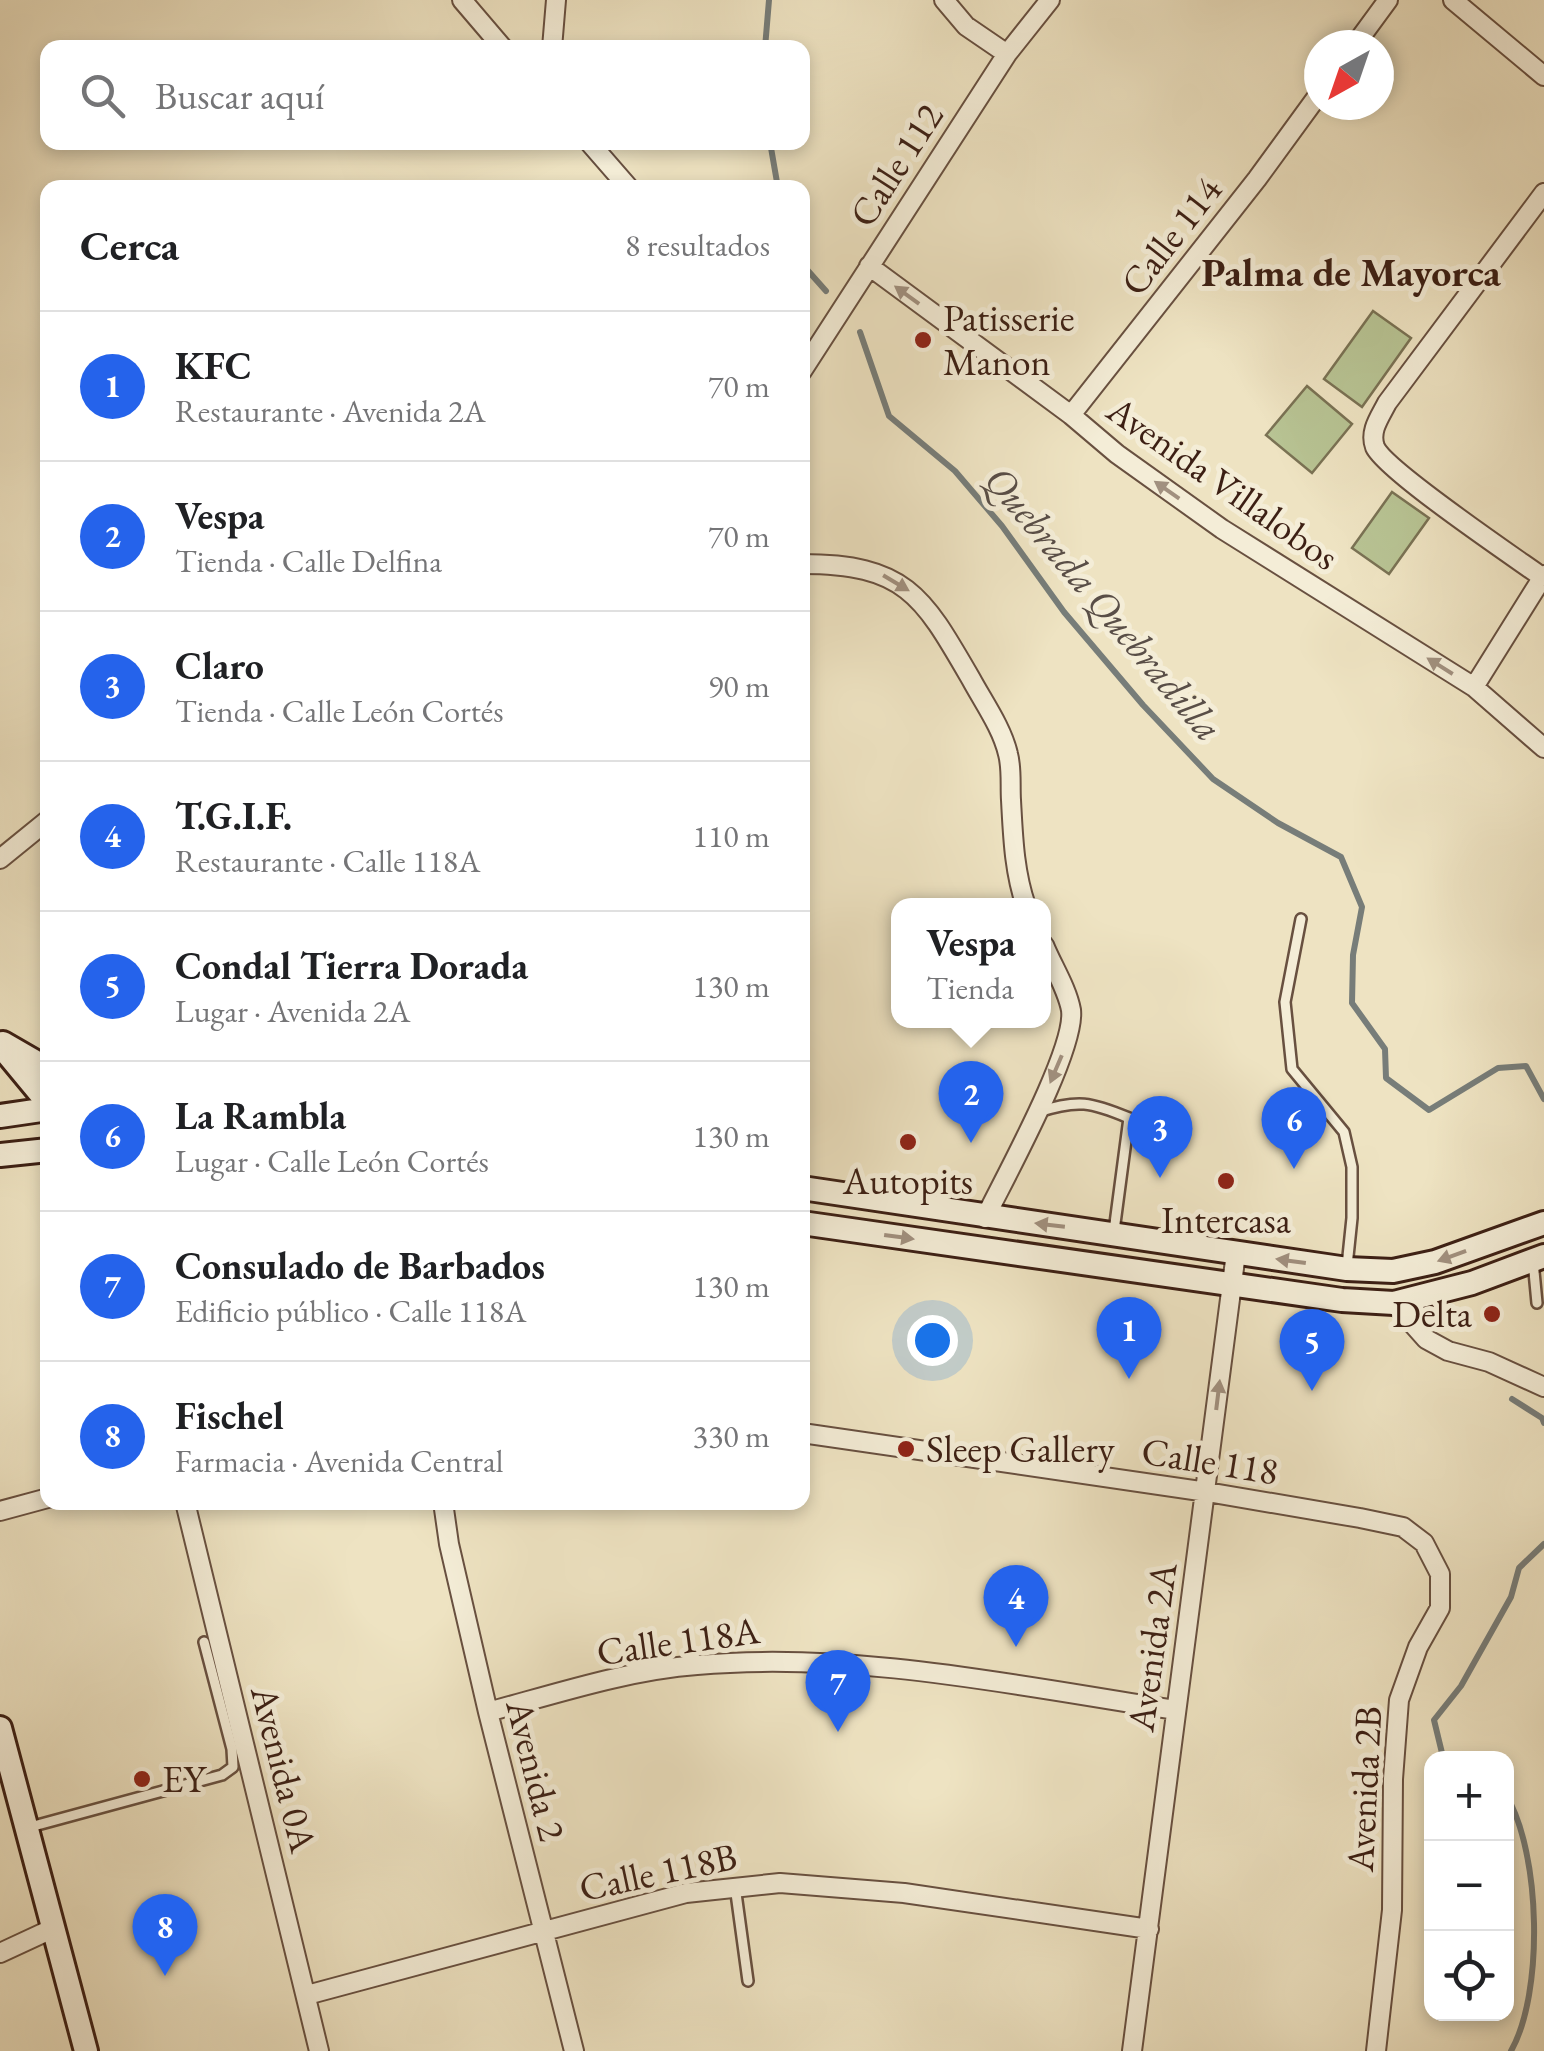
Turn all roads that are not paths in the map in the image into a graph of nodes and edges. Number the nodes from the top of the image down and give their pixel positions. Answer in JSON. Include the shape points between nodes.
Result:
{"nodes":[{"id":1,"x":462,"y":0,"type":"edge"},
{"id":2,"x":556,"y":0,"type":"edge"},
{"id":3,"x":944,"y":0,"type":"edge"},
{"id":4,"x":1050,"y":0,"type":"edge"},
{"id":5,"x":1388,"y":0,"type":"edge"},
{"id":6,"x":1453,"y":0,"type":"edge"},
{"id":7,"x":1366,"y":30,"type":"edge"},
{"id":8,"x":497,"y":40,"type":"edge"},
{"id":9,"x":553,"y":40,"type":"edge"},
{"id":10,"x":1007,"y":54,"type":"junction"},
{"id":11,"x":1544,"y":76,"type":"edge"},
{"id":12,"x":1304,"y":115,"type":"edge"},
{"id":13,"x":596,"y":150,"type":"edge"},
{"id":14,"x":622,"y":180,"type":"edge"},
{"id":15,"x":1544,"y":193,"type":"edge"},
{"id":16,"x":868,"y":266,"type":"junction"},
{"id":17,"x":810,"y":357,"type":"edge"},
{"id":18,"x":1072,"y":415,"type":"junction"},
{"id":19,"x":810,"y":565,"type":"edge"},
{"id":20,"x":1543,"y":576,"type":"edge"},
{"id":21,"x":1474,"y":687,"type":"junction"},
{"id":22,"x":1544,"y":748,"type":"edge"},
{"id":23,"x":40,"y":827,"type":"edge"},
{"id":24,"x":0,"y":860,"type":"edge"},
{"id":25,"x":1024,"y":898,"type":"edge"},
{"id":26,"x":1300,"y":918,"type":"dead end"},
{"id":27,"x":1051,"y":961,"type":"edge"},
{"id":28,"x":0,"y":1043,"type":"edge"},
{"id":29,"x":40,"y":1065,"type":"edge"},
{"id":30,"x":40,"y":1096,"type":"edge"},
{"id":31,"x":40,"y":1108,"type":"edge"},
{"id":32,"x":1037,"y":1113,"type":"junction"},
{"id":33,"x":0,"y":1116,"type":"edge"},
{"id":34,"x":40,"y":1151,"type":"edge"},
{"id":35,"x":0,"y":1154,"type":"edge"},
{"id":36,"x":810,"y":1189,"type":"edge"},
{"id":37,"x":985,"y":1218,"type":"junction"},
{"id":38,"x":1544,"y":1223,"type":"edge"},
{"id":39,"x":810,"y":1224,"type":"edge"},
{"id":40,"x":1114,"y":1234,"type":"junction"},
{"id":41,"x":1236,"y":1252,"type":"junction"},
{"id":42,"x":1539,"y":1258,"type":"edge"},
{"id":43,"x":1346,"y":1269,"type":"junction"},
{"id":44,"x":1232,"y":1285,"type":"junction"},
{"id":45,"x":1394,"y":1302,"type":"junction"},
{"id":46,"x":1537,"y":1303,"type":"dead end"},
{"id":47,"x":1544,"y":1387,"type":"edge"},
{"id":48,"x":810,"y":1434,"type":"edge"},
{"id":49,"x":1207,"y":1492,"type":"junction"},
{"id":50,"x":40,"y":1500,"type":"edge"},
{"id":51,"x":187,"y":1510,"type":"edge"},
{"id":52,"x":445,"y":1510,"type":"edge"},
{"id":53,"x":0,"y":1511,"type":"edge"},
{"id":54,"x":1424,"y":1543,"type":"joint"},
{"id":55,"x":204,"y":1642,"type":"dead end"},
{"id":56,"x":1176,"y":1710,"type":"junction"},
{"id":57,"x":488,"y":1712,"type":"junction"},
{"id":58,"x":0,"y":1728,"type":"edge"},
{"id":59,"x":27,"y":1827,"type":"junction"},
{"id":60,"x":735,"y":1886,"type":"junction"},
{"id":61,"x":54,"y":1928,"type":"junction"},
{"id":62,"x":1148,"y":1929,"type":"junction"},
{"id":63,"x":542,"y":1930,"type":"junction"},
{"id":64,"x":0,"y":1953,"type":"edge"},
{"id":65,"x":748,"y":1981,"type":"dead end"},
{"id":66,"x":307,"y":1995,"type":"junction"},
{"id":67,"x":86,"y":2051,"type":"edge"},
{"id":68,"x":319,"y":2051,"type":"edge"},
{"id":69,"x":574,"y":2051,"type":"edge"},
{"id":70,"x":1132,"y":2051,"type":"edge"},
{"id":71,"x":1376,"y":2051,"type":"edge"}],
"edges":[{"from":1,"to":8,"type":"street"},
{"from":2,"to":9,"type":"street"},
{"from":3,"to":10,"type":"street","via":[[966,26]]},
{"from":4,"to":10,"type":"street","name":"Calle 112"},
{"from":5,"to":7,"type":"street"},
{"from":6,"to":11,"type":"street"},
{"from":10,"to":16,"type":"street","name":"Calle 112"},
{"from":12,"to":18,"type":"street","name":"Calle 114"},
{"from":13,"to":14,"type":"street"},
{"from":15,"to":20,"type":"street","via":[[1373,431],[1376,449],[1397,471]]},
{"from":16,"to":17,"type":"street","name":"Calle 112"},
{"from":18,"to":16,"type":"street","name":"Avenida Villalobos","one_way":true},
{"from":21,"to":18,"type":"street","name":"Avenida Villalobos","one_way":true,"via":[[1222,530]]},
{"from":19,"to":25,"type":"street","one_way":true,"via":[[891,578],[922,601],[946,635],[1010,757]]},
{"from":20,"to":21,"type":"street"},
{"from":21,"to":22,"type":"street","name":"Avenida Villalobos"},
{"from":23,"to":24,"type":"street"},
{"from":26,"to":43,"type":"lane","via":[[1284,1002],[1292,1068],[1344,1132],[1352,1167]]},
{"from":27,"to":32,"type":"street","one_way":true,"via":[[1072,1024]]},
{"from":28,"to":29,"type":"main road"},
{"from":28,"to":30,"type":"main road"},
{"from":31,"to":33,"type":"main road"},
{"from":32,"to":37,"type":"street"},
{"from":32,"to":40,"type":"lane","via":[[1070,1102],[1130,1118]]},
{"from":34,"to":35,"type":"main road"},
{"from":36,"to":37,"type":"main road"},
{"from":40,"to":37,"type":"main road","one_way":true},
{"from":38,"to":43,"type":"main road","one_way":true,"via":[[1435,1262]]},
{"from":39,"to":44,"type":"main road","one_way":true},
{"from":40,"to":41,"type":"main road"},
{"from":43,"to":41,"type":"main road","one_way":true},
{"from":41,"to":44,"type":"street","name":"Avenida 2A"},
{"from":42,"to":45,"type":"main road","via":[[1466,1292]]},
{"from":42,"to":46,"type":"lane"},
{"from":44,"to":45,"type":"main road"},
{"from":49,"to":44,"type":"street","name":"Avenida 2A","one_way":true},
{"from":45,"to":47,"type":"street","via":[[1426,1340]]},
{"from":48,"to":49,"type":"street","name":"Calle 118"},
{"from":49,"to":54,"type":"street","name":"Calle 118","via":[[1403,1528]]},
{"from":49,"to":56,"type":"street","name":"Avenida 2A"},
{"from":50,"to":53,"type":"street"},
{"from":51,"to":66,"type":"street","name":"Avenida 0A"},
{"from":52,"to":57,"type":"street","name":"Avenida 2"},
{"from":54,"to":71,"type":"street","name":"Avenida 2B","via":[[1440,1574],[1440,1608],[1398,1700],[1392,1910]]},
{"from":55,"to":59,"type":"lane","via":[[232,1767]]},
{"from":56,"to":57,"type":"street","name":"Calle 118A","via":[[782,1660],[693,1665]]},
{"from":56,"to":62,"type":"street","name":"Avenida 2A"},
{"from":57,"to":63,"type":"street","name":"Avenida 2"},
{"from":58,"to":59,"type":"main road"},
{"from":59,"to":61,"type":"main road"},
{"from":60,"to":62,"type":"street","name":"Calle 118B","via":[[904,1893]]},
{"from":60,"to":63,"type":"street","name":"Calle 118B","via":[[686,1892]]},
{"from":60,"to":65,"type":"lane"},
{"from":61,"to":64,"type":"street"},
{"from":61,"to":67,"type":"main road"},
{"from":62,"to":70,"type":"street","name":"Avenida 2A"},
{"from":63,"to":66,"type":"street","name":"Calle 118B"},
{"from":63,"to":69,"type":"street","name":"Avenida 2"},
{"from":66,"to":68,"type":"street","name":"Avenida 0A"}]}
